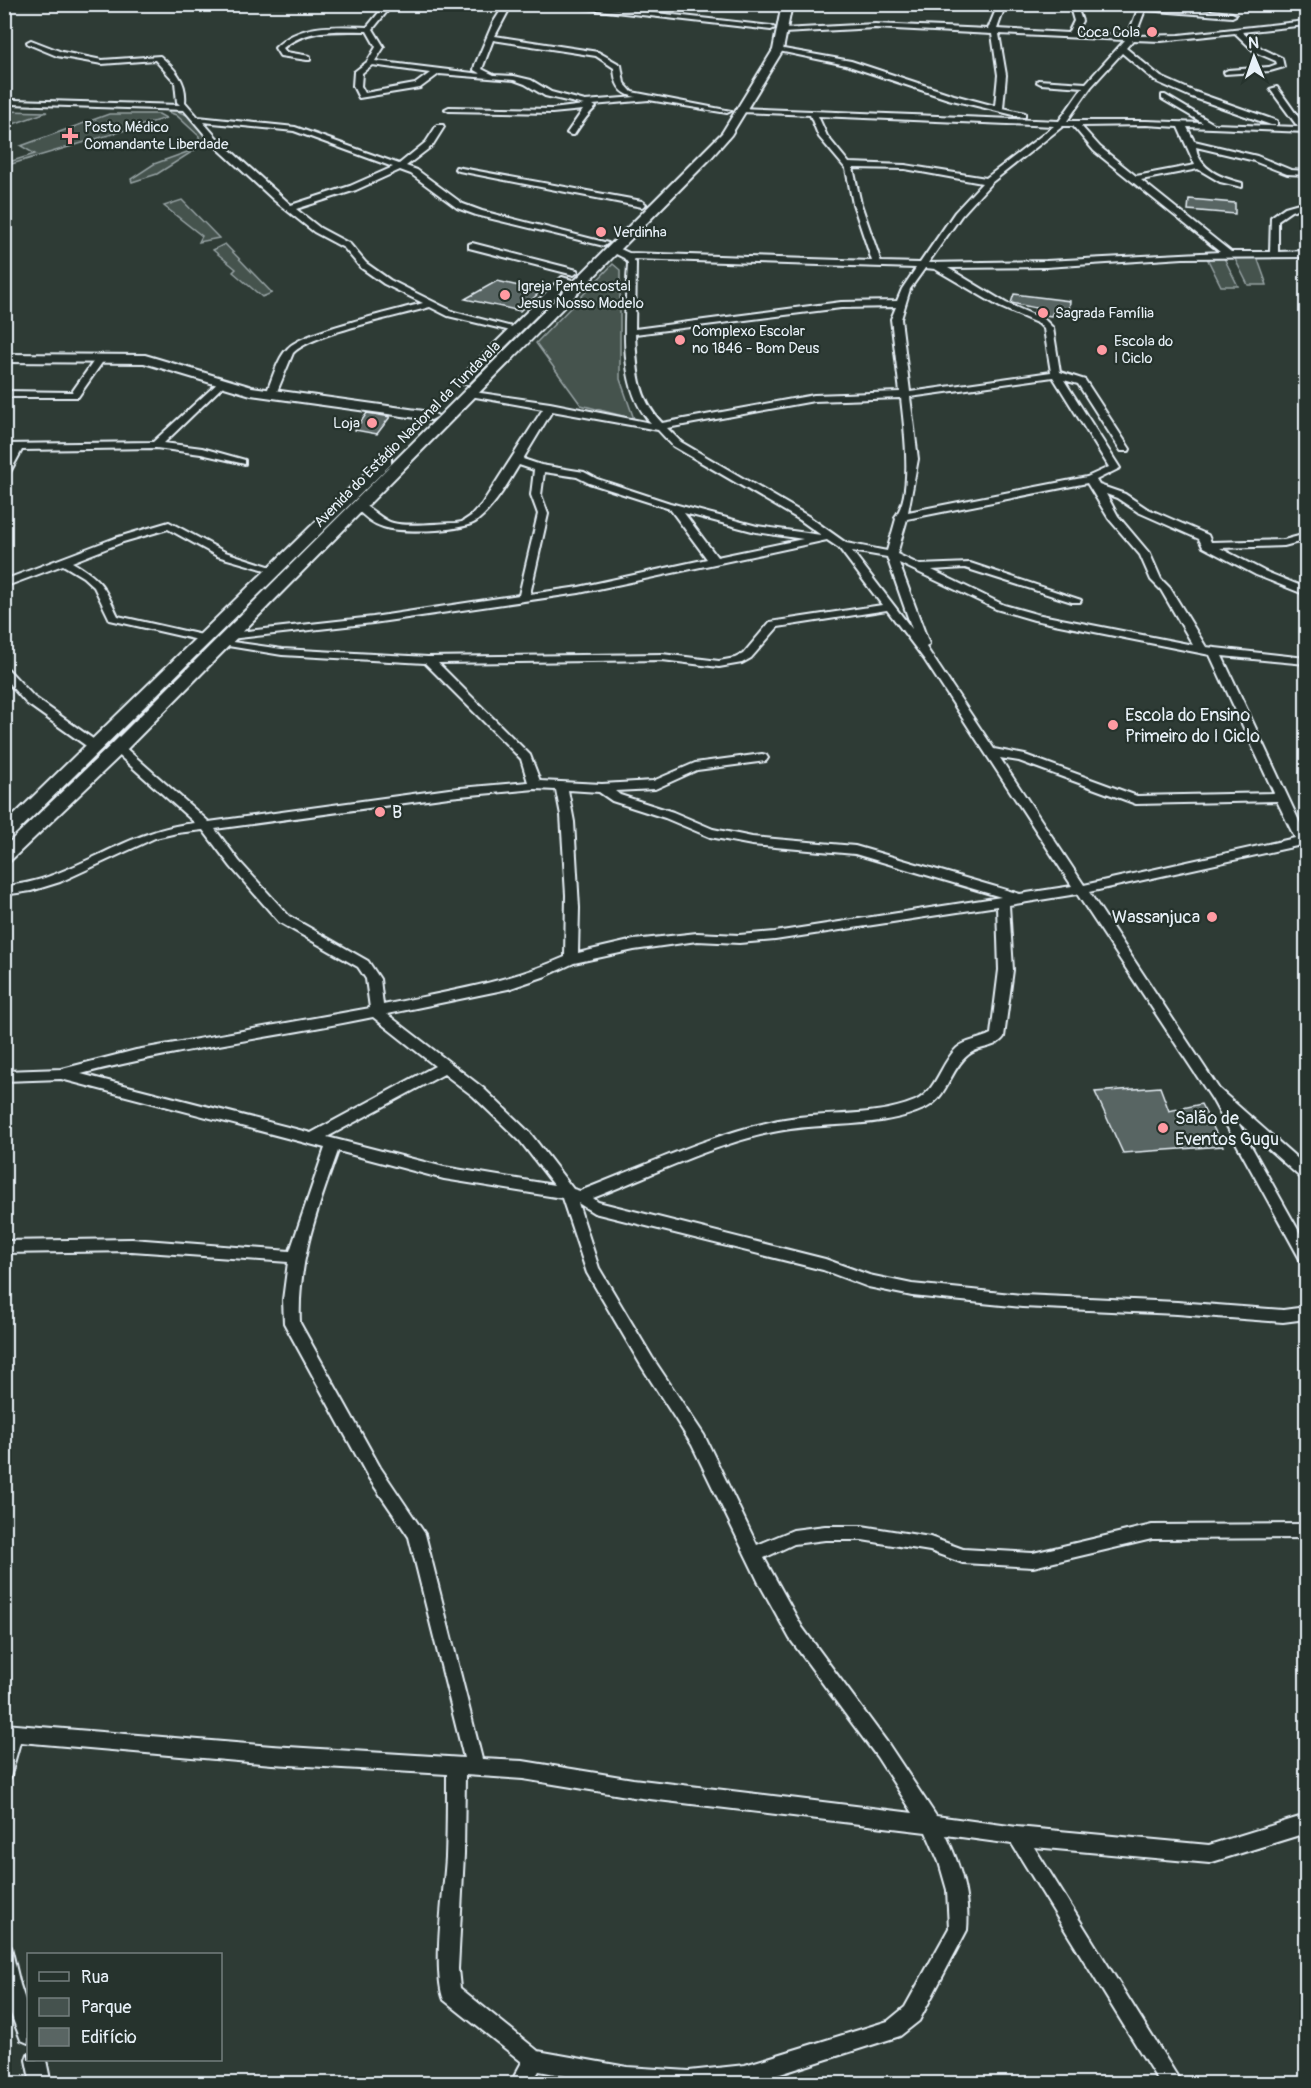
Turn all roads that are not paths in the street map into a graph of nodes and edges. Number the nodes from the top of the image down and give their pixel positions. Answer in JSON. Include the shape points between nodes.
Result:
{"nodes":[{"id":1,"x":390,"y":4,"type":"edge"},
{"id":2,"x":509,"y":4,"type":"edge"},
{"id":3,"x":549,"y":4,"type":"edge"},
{"id":4,"x":671,"y":4,"type":"edge"},
{"id":5,"x":776,"y":4,"type":"edge"},
{"id":6,"x":787,"y":4,"type":"edge"},
{"id":7,"x":1006,"y":4,"type":"edge"},
{"id":8,"x":1071,"y":4,"type":"edge"},
{"id":9,"x":1226,"y":4,"type":"edge"},
{"id":10,"x":992,"y":5,"type":"edge"},
{"id":11,"x":1143,"y":6,"type":"edge"},
{"id":12,"x":633,"y":13,"type":"junction"},
{"id":13,"x":1232,"y":15,"type":"junction"},
{"id":14,"x":1306,"y":23,"type":"edge"},
{"id":15,"x":369,"y":29,"type":"junction"},
{"id":16,"x":1249,"y":29,"type":"junction"},
{"id":17,"x":777,"y":30,"type":"junction"},
{"id":18,"x":993,"y":31,"type":"junction"},
{"id":19,"x":1237,"y":31,"type":"junction"},
{"id":20,"x":1071,"y":35,"type":"junction"},
{"id":21,"x":492,"y":38,"type":"junction"},
{"id":22,"x":1130,"y":39,"type":"junction"},
{"id":23,"x":31,"y":42,"type":"dead end"},
{"id":24,"x":1121,"y":48,"type":"junction"},
{"id":25,"x":778,"y":50,"type":"junction"},
{"id":26,"x":307,"y":58,"type":"dead end"},
{"id":27,"x":370,"y":63,"type":"junction"},
{"id":28,"x":437,"y":72,"type":"junction"},
{"id":29,"x":1228,"y":72,"type":"dead end"},
{"id":30,"x":490,"y":75,"type":"junction"},
{"id":31,"x":1041,"y":82,"type":"dead end"},
{"id":32,"x":1088,"y":85,"type":"junction"},
{"id":33,"x":1274,"y":89,"type":"dead end"},
{"id":34,"x":1165,"y":97,"type":"dead end"},
{"id":35,"x":646,"y":99,"type":"junction"},
{"id":36,"x":14,"y":102,"type":"dead end"},
{"id":37,"x":604,"y":104,"type":"junction"},
{"id":38,"x":594,"y":106,"type":"junction"},
{"id":39,"x":187,"y":108,"type":"junction"},
{"id":40,"x":449,"y":109,"type":"dead end"},
{"id":41,"x":999,"y":109,"type":"junction"},
{"id":42,"x":741,"y":110,"type":"junction"},
{"id":43,"x":727,"y":111,"type":"junction"},
{"id":44,"x":812,"y":113,"type":"junction"},
{"id":45,"x":198,"y":119,"type":"junction"},
{"id":46,"x":1041,"y":121,"type":"junction"},
{"id":47,"x":1062,"y":123,"type":"junction"},
{"id":48,"x":1075,"y":124,"type":"junction"},
{"id":49,"x":1181,"y":124,"type":"junction"},
{"id":50,"x":1211,"y":125,"type":"junction"},
{"id":51,"x":440,"y":127,"type":"dead end"},
{"id":52,"x":1290,"y":128,"type":"junction"},
{"id":53,"x":1305,"y":130,"type":"edge"},
{"id":54,"x":571,"y":133,"type":"dead end"},
{"id":55,"x":1191,"y":143,"type":"junction"},
{"id":56,"x":848,"y":165,"type":"junction"},
{"id":57,"x":1200,"y":166,"type":"junction"},
{"id":58,"x":399,"y":168,"type":"junction"},
{"id":59,"x":459,"y":169,"type":"dead end"},
{"id":60,"x":1306,"y":173,"type":"edge"},
{"id":61,"x":1134,"y":179,"type":"junction"},
{"id":62,"x":988,"y":182,"type":"junction"},
{"id":63,"x":1239,"y":185,"type":"dead end"},
{"id":64,"x":1306,"y":203,"type":"edge"},
{"id":65,"x":642,"y":204,"type":"junction"},
{"id":66,"x":290,"y":208,"type":"junction"},
{"id":67,"x":472,"y":246,"type":"dead end"},
{"id":68,"x":609,"y":246,"type":"junction"},
{"id":69,"x":1228,"y":254,"type":"junction"},
{"id":70,"x":1274,"y":254,"type":"junction"},
{"id":71,"x":1306,"y":254,"type":"edge"},
{"id":72,"x":627,"y":256,"type":"junction"},
{"id":73,"x":878,"y":263,"type":"junction"},
{"id":74,"x":922,"y":265,"type":"junction"},
{"id":75,"x":937,"y":266,"type":"junction"},
{"id":76,"x":574,"y":272,"type":"junction"},
{"id":77,"x":411,"y":294,"type":"junction"},
{"id":78,"x":432,"y":304,"type":"junction"},
{"id":79,"x":899,"y":304,"type":"junction"},
{"id":80,"x":404,"y":311,"type":"junction"},
{"id":81,"x":515,"y":329,"type":"junction"},
{"id":82,"x":630,"y":332,"type":"junction"},
{"id":83,"x":4,"y":357,"type":"edge"},
{"id":84,"x":101,"y":357,"type":"junction"},
{"id":85,"x":1056,"y":374,"type":"junction"},
{"id":86,"x":221,"y":383,"type":"junction"},
{"id":87,"x":470,"y":393,"type":"junction"},
{"id":88,"x":4,"y":394,"type":"edge"},
{"id":89,"x":271,"y":394,"type":"junction"},
{"id":90,"x":906,"y":395,"type":"junction"},
{"id":91,"x":550,"y":406,"type":"junction"},
{"id":92,"x":431,"y":416,"type":"junction"},
{"id":93,"x":657,"y":427,"type":"junction"},
{"id":94,"x":156,"y":445,"type":"junction"},
{"id":95,"x":4,"y":447,"type":"edge"},
{"id":96,"x":20,"y":447,"type":"junction"},
{"id":97,"x":1125,"y":449,"type":"dead end"},
{"id":98,"x":515,"y":460,"type":"junction"},
{"id":99,"x":242,"y":462,"type":"dead end"},
{"id":100,"x":539,"y":468,"type":"junction"},
{"id":101,"x":4,"y":474,"type":"edge"},
{"id":102,"x":1093,"y":483,"type":"junction"},
{"id":103,"x":359,"y":506,"type":"junction"},
{"id":104,"x":674,"y":507,"type":"junction"},
{"id":105,"x":900,"y":517,"type":"junction"},
{"id":106,"x":827,"y":537,"type":"junction"},
{"id":107,"x":1306,"y":537,"type":"edge"},
{"id":108,"x":1207,"y":545,"type":"junction"},
{"id":109,"x":843,"y":546,"type":"junction"},
{"id":110,"x":891,"y":555,"type":"junction"},
{"id":111,"x":64,"y":561,"type":"junction"},
{"id":112,"x":715,"y":562,"type":"junction"},
{"id":113,"x":916,"y":568,"type":"junction"},
{"id":114,"x":276,"y":570,"type":"junction"},
{"id":115,"x":4,"y":584,"type":"edge"},
{"id":116,"x":1306,"y":592,"type":"edge"},
{"id":117,"x":524,"y":598,"type":"junction"},
{"id":118,"x":1076,"y":600,"type":"dead end"},
{"id":119,"x":888,"y":607,"type":"junction"},
{"id":120,"x":207,"y":639,"type":"junction"},
{"id":121,"x":226,"y":639,"type":"junction"},
{"id":122,"x":1208,"y":651,"type":"junction"},
{"id":123,"x":928,"y":657,"type":"junction"},
{"id":124,"x":428,"y":660,"type":"junction"},
{"id":125,"x":1306,"y":661,"type":"edge"},
{"id":126,"x":4,"y":671,"type":"edge"},
{"id":127,"x":96,"y":747,"type":"junction"},
{"id":128,"x":118,"y":748,"type":"junction"},
{"id":129,"x":990,"y":752,"type":"junction"},
{"id":130,"x":762,"y":758,"type":"dead end"},
{"id":131,"x":535,"y":785,"type":"junction"},
{"id":132,"x":561,"y":788,"type":"junction"},
{"id":133,"x":602,"y":788,"type":"junction"},
{"id":134,"x":1281,"y":797,"type":"junction"},
{"id":135,"x":206,"y":826,"type":"junction"},
{"id":136,"x":6,"y":833,"type":"edge"},
{"id":137,"x":1304,"y":841,"type":"edge"},
{"id":138,"x":4,"y":857,"type":"edge"},
{"id":139,"x":1083,"y":889,"type":"junction"},
{"id":140,"x":4,"y":891,"type":"edge"},
{"id":141,"x":1022,"y":899,"type":"junction"},
{"id":142,"x":1003,"y":903,"type":"junction"},
{"id":143,"x":571,"y":959,"type":"junction"},
{"id":144,"x":377,"y":1013,"type":"junction"},
{"id":145,"x":445,"y":1067,"type":"junction"},
{"id":146,"x":62,"y":1074,"type":"junction"},
{"id":147,"x":4,"y":1076,"type":"edge"},
{"id":148,"x":1214,"y":1093,"type":"junction"},
{"id":149,"x":312,"y":1139,"type":"junction"},
{"id":150,"x":333,"y":1144,"type":"junction"},
{"id":151,"x":1306,"y":1174,"type":"edge"},
{"id":152,"x":575,"y":1195,"type":"junction"},
{"id":153,"x":4,"y":1247,"type":"edge"},
{"id":154,"x":295,"y":1257,"type":"junction"},
{"id":155,"x":1306,"y":1257,"type":"edge"},
{"id":156,"x":1306,"y":1314,"type":"edge"},
{"id":157,"x":1306,"y":1531,"type":"edge"},
{"id":158,"x":753,"y":1554,"type":"junction"},
{"id":159,"x":9,"y":1733,"type":"edge"},
{"id":160,"x":465,"y":1767,"type":"junction"},
{"id":161,"x":4,"y":1772,"type":"edge"},
{"id":162,"x":931,"y":1824,"type":"junction"},
{"id":163,"x":1306,"y":1824,"type":"edge"},
{"id":164,"x":1017,"y":1836,"type":"junction"},
{"id":165,"x":4,"y":1954,"type":"edge"},
{"id":166,"x":27,"y":2030,"type":"edge"},
{"id":167,"x":534,"y":2060,"type":"junction"},
{"id":168,"x":36,"y":2061,"type":"edge"},
{"id":169,"x":41,"y":2084,"type":"edge"},
{"id":170,"x":520,"y":2084,"type":"edge"},
{"id":171,"x":1172,"y":2084,"type":"edge"}],
"edges":[{"from":1,"to":15,"type":"street"},
{"from":2,"to":21,"type":"street"},
{"from":3,"to":12,"type":"street"},
{"from":4,"to":12,"type":"street"},
{"from":5,"to":17,"type":"street","name":"Avenida do Estádio Nacional da Tundavala"},
{"from":6,"to":17,"type":"street","name":"Avenida do Estádio Nacional da Tundavala"},
{"from":7,"to":10,"type":"street"},
{"from":8,"to":20,"type":"street","via":[[1078,21]]},
{"from":9,"to":13,"type":"street"},
{"from":10,"to":18,"type":"street","via":[[999,12]]},
{"from":11,"to":13,"type":"street"},
{"from":11,"to":22,"type":"street"},
{"from":12,"to":17,"type":"street"},
{"from":13,"to":16,"type":"street"},
{"from":14,"to":16,"type":"street"},
{"from":15,"to":26,"type":"street","via":[[310,30],[289,38],[279,48],[283,54]]},
{"from":15,"to":27,"type":"street","via":[[380,44]]},
{"from":16,"to":19,"type":"street"},
{"from":17,"to":18,"type":"street","via":[[874,26]]},
{"from":17,"to":25,"type":"street","name":"Avenida do Estádio Nacional da Tundavala"},
{"from":17,"to":43,"type":"street","name":"Avenida do Estádio Nacional da Tundavala"},
{"from":18,"to":20,"type":"street"},
{"from":18,"to":41,"type":"street","via":[[1002,75]]},
{"from":19,"to":22,"type":"street"},
{"from":19,"to":29,"type":"street","via":[[1281,65]]},
{"from":20,"to":22,"type":"street"},
{"from":21,"to":30,"type":"street","via":[[478,68],[482,74]]},
{"from":21,"to":35,"type":"street","via":[[607,58],[618,67],[622,89]]},
{"from":22,"to":24,"type":"street"},
{"from":23,"to":39,"type":"street","via":[[60,54],[102,62],[157,58],[175,74],[183,90],[181,102]]},
{"from":24,"to":32,"type":"street"},
{"from":24,"to":52,"type":"street","via":[[1158,79]]},
{"from":25,"to":41,"type":"street","via":[[848,63]]},
{"from":25,"to":42,"type":"street","name":"Avenida do Estádio Nacional da Tundavala"},
{"from":27,"to":28,"type":"street"},
{"from":27,"to":28,"type":"street","via":[[356,78],[362,96],[417,86]]},
{"from":28,"to":30,"type":"street"},
{"from":30,"to":37,"type":"street","via":[[522,79],[542,92],[569,100]]},
{"from":31,"to":32,"type":"street"},
{"from":32,"to":47,"type":"street"},
{"from":33,"to":53,"type":"street"},
{"from":34,"to":50,"type":"street"},
{"from":35,"to":37,"type":"street"},
{"from":35,"to":43,"type":"street"},
{"from":36,"to":39,"type":"street"},
{"from":37,"to":38,"type":"street"},
{"from":38,"to":40,"type":"street","via":[[552,111]]},
{"from":38,"to":54,"type":"street"},
{"from":39,"to":45,"type":"street"},
{"from":41,"to":46,"type":"street"},
{"from":42,"to":44,"type":"street"},
{"from":42,"to":68,"type":"street","name":"Avenida do Estádio Nacional da Tundavala","via":[[706,157]]},
{"from":43,"to":65,"type":"street","name":"Avenida do Estádio Nacional da Tundavala","via":[[694,155]]},
{"from":44,"to":46,"type":"street"},
{"from":44,"to":56,"type":"street","via":[[823,137]]},
{"from":45,"to":58,"type":"street","via":[[295,129]]},
{"from":45,"to":66,"type":"street","via":[[215,141]]},
{"from":46,"to":47,"type":"street"},
{"from":47,"to":48,"type":"street"},
{"from":47,"to":62,"type":"street"},
{"from":48,"to":49,"type":"street"},
{"from":48,"to":61,"type":"street","via":[[1097,149]]},
{"from":49,"to":50,"type":"street"},
{"from":49,"to":55,"type":"street"},
{"from":50,"to":52,"type":"street"},
{"from":51,"to":58,"type":"street","via":[[429,146]]},
{"from":52,"to":53,"type":"street"},
{"from":55,"to":57,"type":"street","via":[[1191,153]]},
{"from":55,"to":60,"type":"street","via":[[1254,158],[1290,172]]},
{"from":56,"to":62,"type":"street","via":[[905,167]]},
{"from":56,"to":73,"type":"street"},
{"from":57,"to":61,"type":"street"},
{"from":57,"to":63,"type":"street","via":[[1217,178]]},
{"from":58,"to":66,"type":"street"},
{"from":58,"to":68,"type":"street","via":[[425,178],[460,206],[478,213]]},
{"from":59,"to":65,"type":"street"},
{"from":61,"to":69,"type":"street"},
{"from":62,"to":74,"type":"street","via":[[957,214]]},
{"from":64,"to":70,"type":"street","via":[[1274,219]]},
{"from":65,"to":68,"type":"street","name":"Avenida do Estádio Nacional da Tundavala"},
{"from":66,"to":77,"type":"street","via":[[317,230],[347,246],[363,266]]},
{"from":67,"to":76,"type":"street"},
{"from":68,"to":72,"type":"street"},
{"from":68,"to":76,"type":"street","name":"Avenida do Estádio Nacional da Tundavala"},
{"from":68,"to":87,"type":"street","name":"Avenida do Estádio Nacional da Tundavala"},
{"from":69,"to":70,"type":"street"},
{"from":69,"to":75,"type":"street"},
{"from":70,"to":71,"type":"street"},
{"from":72,"to":73,"type":"street"},
{"from":72,"to":82,"type":"street","via":[[632,263]]},
{"from":73,"to":74,"type":"street"},
{"from":74,"to":75,"type":"street"},
{"from":74,"to":79,"type":"street"},
{"from":75,"to":85,"type":"street","via":[[1003,305],[1042,322],[1048,328]]},
{"from":76,"to":81,"type":"street","name":"Avenida do Estádio Nacional da Tundavala"},
{"from":77,"to":78,"type":"street"},
{"from":77,"to":80,"type":"street","via":[[411,302]]},
{"from":78,"to":80,"type":"street"},
{"from":78,"to":81,"type":"street","via":[[463,318]]},
{"from":79,"to":82,"type":"street","via":[[841,305]]},
{"from":79,"to":90,"type":"street","via":[[896,319]]},
{"from":80,"to":89,"type":"street","via":[[319,335],[292,348]]},
{"from":81,"to":92,"type":"street","name":"Avenida do Estádio Nacional da Tundavala"},
{"from":82,"to":93,"type":"street","via":[[637,393]]},
{"from":83,"to":84,"type":"street"},
{"from":84,"to":86,"type":"street","via":[[145,359]]},
{"from":84,"to":88,"type":"street","via":[[75,395]]},
{"from":85,"to":90,"type":"street"},
{"from":85,"to":97,"type":"street","via":[[1082,382]]},
{"from":85,"to":102,"type":"street","via":[[1114,465],[1114,471]]},
{"from":86,"to":89,"type":"street"},
{"from":86,"to":94,"type":"street"},
{"from":87,"to":91,"type":"street"},
{"from":87,"to":103,"type":"street","name":"Avenida do Estádio Nacional da Tundavala"},
{"from":89,"to":92,"type":"street"},
{"from":90,"to":93,"type":"street","via":[[798,400]]},
{"from":90,"to":105,"type":"street","via":[[913,459]]},
{"from":91,"to":93,"type":"street"},
{"from":91,"to":98,"type":"street"},
{"from":92,"to":114,"type":"street","name":"Avenida do Estádio Nacional da Tundavala"},
{"from":93,"to":106,"type":"street","via":[[677,444]]},
{"from":94,"to":96,"type":"street"},
{"from":94,"to":99,"type":"street","via":[[202,451]]},
{"from":95,"to":96,"type":"street"},
{"from":96,"to":101,"type":"street"},
{"from":98,"to":100,"type":"street"},
{"from":98,"to":103,"type":"street","via":[[488,504],[464,525],[385,526],[376,523]]},
{"from":100,"to":104,"type":"street","via":[[580,474]]},
{"from":100,"to":117,"type":"street","via":[[536,495],[543,514]]},
{"from":102,"to":105,"type":"street"},
{"from":102,"to":108,"type":"street","via":[[1204,537]]},
{"from":102,"to":122,"type":"street"},
{"from":103,"to":121,"type":"street","name":"Avenida do Estádio Nacional da Tundavala"},
{"from":104,"to":106,"type":"street","via":[[756,529]]},
{"from":104,"to":112,"type":"street"},
{"from":105,"to":110,"type":"street"},
{"from":106,"to":109,"type":"street"},
{"from":106,"to":112,"type":"street"},
{"from":107,"to":108,"type":"street","via":[[1277,544]]},
{"from":108,"to":116,"type":"street"},
{"from":109,"to":110,"type":"street"},
{"from":109,"to":119,"type":"street"},
{"from":110,"to":113,"type":"street"},
{"from":110,"to":123,"type":"street"},
{"from":111,"to":114,"type":"street","via":[[169,525],[221,554]]},
{"from":111,"to":115,"type":"street"},
{"from":111,"to":120,"type":"street","via":[[99,586],[114,618]]},
{"from":112,"to":117,"type":"street"},
{"from":113,"to":118,"type":"street","via":[[966,565]]},
{"from":113,"to":122,"type":"street","via":[[1000,607],[1034,617]]},
{"from":114,"to":120,"type":"street","name":"Avenida do Estádio Nacional da Tundavala"},
{"from":117,"to":121,"type":"street"},
{"from":119,"to":123,"type":"street"},
{"from":119,"to":124,"type":"street","via":[[774,624],[747,656],[719,664],[662,657]]},
{"from":120,"to":127,"type":"street","name":"Avenida do Estádio Nacional da Tundavala"},
{"from":121,"to":124,"type":"street","via":[[282,652]]},
{"from":121,"to":128,"type":"street","name":"Avenida do Estádio Nacional da Tundavala"},
{"from":122,"to":125,"type":"street"},
{"from":122,"to":134,"type":"street"},
{"from":123,"to":129,"type":"street"},
{"from":124,"to":131,"type":"street","via":[[526,758]]},
{"from":126,"to":127,"type":"street","via":[[30,700]]},
{"from":127,"to":136,"type":"street","name":"Avenida do Estádio Nacional da Tundavala"},
{"from":128,"to":135,"type":"street"},
{"from":128,"to":138,"type":"street","name":"Avenida do Estádio Nacional da Tundavala"},
{"from":129,"to":134,"type":"street","via":[[1021,758],[1136,800]]},
{"from":129,"to":139,"type":"street"},
{"from":130,"to":133,"type":"street","via":[[695,767],[656,785]]},
{"from":131,"to":132,"type":"street"},
{"from":131,"to":135,"type":"street"},
{"from":132,"to":133,"type":"street"},
{"from":132,"to":143,"type":"street","via":[[569,813],[575,929]]},
{"from":133,"to":141,"type":"street","via":[[616,798],[710,832],[752,841],[855,850]]},
{"from":134,"to":137,"type":"street"},
{"from":135,"to":140,"type":"street","via":[[157,831],[38,886]]},
{"from":135,"to":144,"type":"street","via":[[284,919],[363,964],[373,979]]},
{"from":137,"to":139,"type":"street"},
{"from":139,"to":141,"type":"street"},
{"from":139,"to":148,"type":"street"},
{"from":141,"to":142,"type":"street"},
{"from":142,"to":143,"type":"street","via":[[775,936],[697,937],[634,945]]},
{"from":142,"to":152,"type":"street","via":[[1007,976],[997,1037],[963,1052],[931,1098],[894,1111],[768,1127]]},
{"from":143,"to":144,"type":"street","via":[[508,984]]},
{"from":144,"to":145,"type":"street"},
{"from":144,"to":146,"type":"street","via":[[136,1054]]},
{"from":145,"to":149,"type":"street"},
{"from":145,"to":152,"type":"street","via":[[525,1137]]},
{"from":146,"to":147,"type":"street"},
{"from":146,"to":149,"type":"street"},
{"from":148,"to":151,"type":"street"},
{"from":148,"to":155,"type":"street"},
{"from":149,"to":150,"type":"street"},
{"from":150,"to":152,"type":"street","via":[[444,1173]]},
{"from":150,"to":154,"type":"street"},
{"from":152,"to":156,"type":"street","via":[[594,1207],[912,1290],[1022,1301],[1282,1316]]},
{"from":152,"to":158,"type":"street","via":[[592,1269],[698,1440]]},
{"from":153,"to":154,"type":"street","via":[[132,1245]]},
{"from":154,"to":160,"type":"street","via":[[289,1300],[291,1323],[374,1472],[417,1534]]},
{"from":157,"to":158,"type":"street","via":[[1152,1532],[1033,1560],[963,1556],[930,1544],[862,1533],[825,1533],[794,1537]]},
{"from":158,"to":162,"type":"street","via":[[796,1633],[884,1751]]},
{"from":159,"to":160,"type":"street"},
{"from":159,"to":161,"type":"street"},
{"from":160,"to":162,"type":"street","via":[[523,1770],[633,1788]]},
{"from":160,"to":167,"type":"street","via":[[455,1854],[448,1969],[451,1993]]},
{"from":162,"to":164,"type":"street"},
{"from":162,"to":167,"type":"street","via":[[961,1916],[958,1930],[912,2014],[893,2029],[745,2076],[688,2080],[627,2077]]},
{"from":163,"to":164,"type":"street","via":[[1209,1854]]},
{"from":164,"to":171,"type":"street"},
{"from":165,"to":166,"type":"street","via":[[10,1985]]},
{"from":167,"to":170,"type":"street"},
{"from":168,"to":169,"type":"street"}]}
